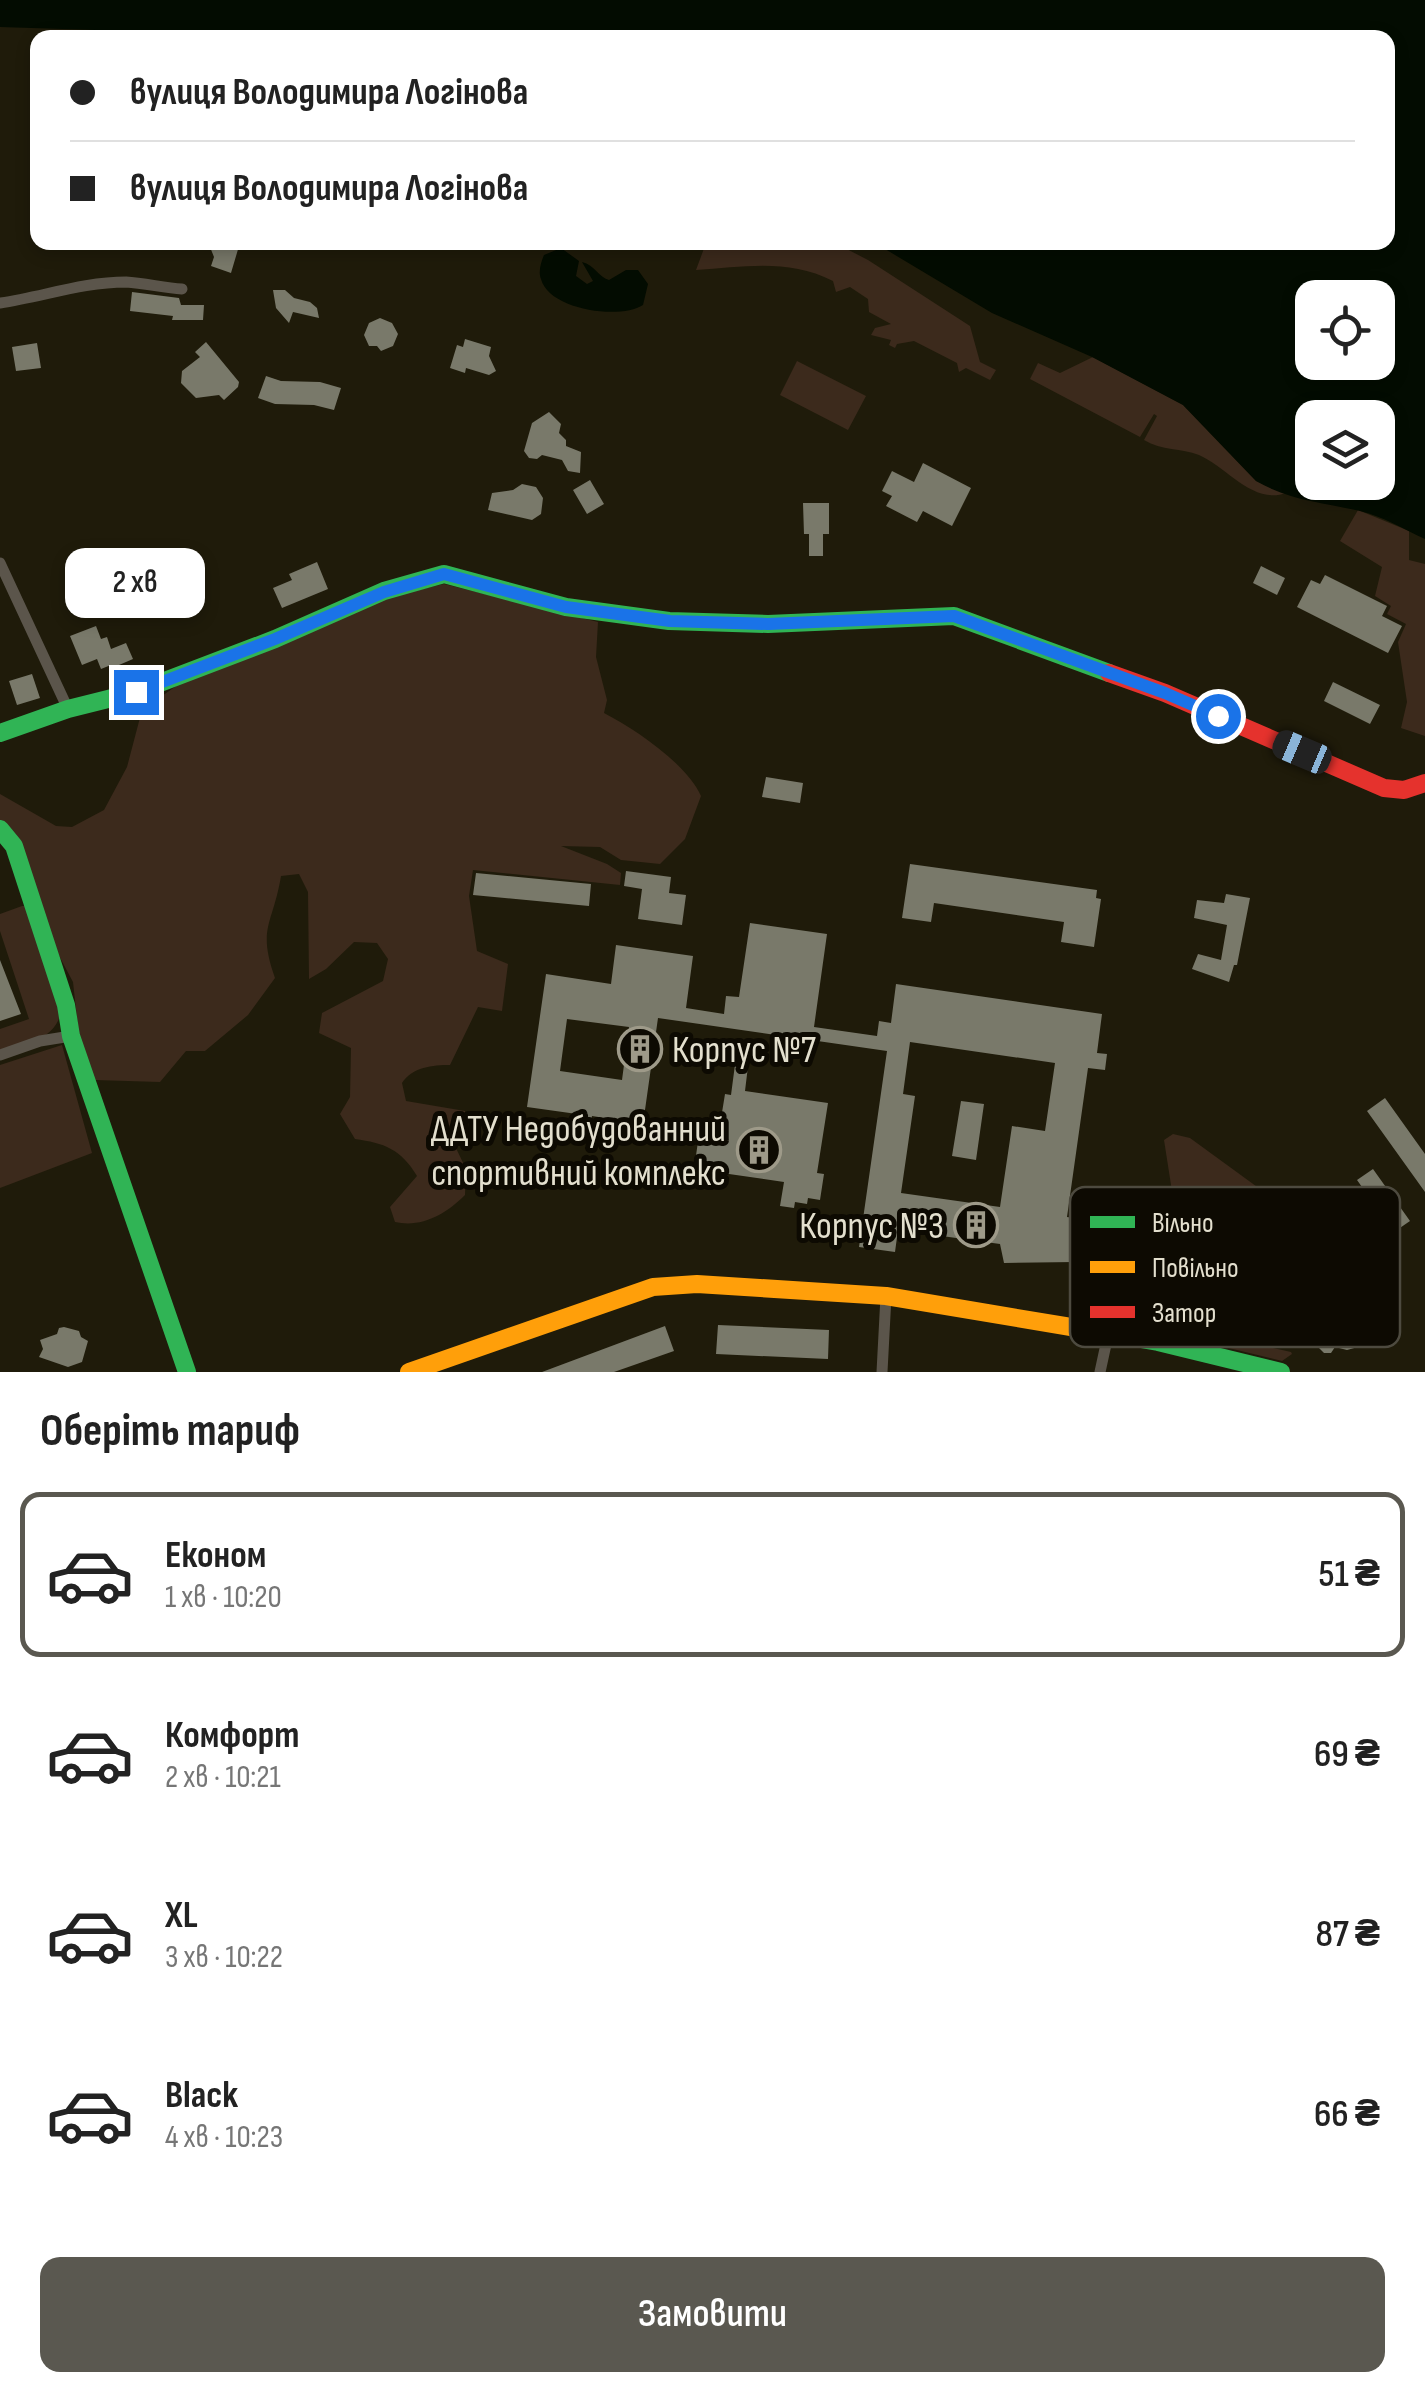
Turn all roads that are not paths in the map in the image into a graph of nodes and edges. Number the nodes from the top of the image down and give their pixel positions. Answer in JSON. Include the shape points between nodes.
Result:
{"nodes":[{"id":1,"x":182,"y":289,"type":"dead end"},
{"id":2,"x":0,"y":303,"type":"edge"},
{"id":3,"x":0,"y":563,"type":"edge"},
{"id":4,"x":68,"y":709,"type":"junction"},
{"id":5,"x":0,"y":733,"type":"edge"},
{"id":6,"x":1425,"y":782,"type":"edge"},
{"id":7,"x":0,"y":830,"type":"edge"},
{"id":8,"x":71,"y":1036,"type":"junction"},
{"id":9,"x":0,"y":1055,"type":"edge"},
{"id":10,"x":886,"y":1296,"type":"junction"},
{"id":11,"x":1070,"y":1328,"type":"edge"},
{"id":12,"x":1105,"y":1347,"type":"edge"},
{"id":13,"x":1178,"y":1347,"type":"edge"},
{"id":14,"x":187,"y":1372,"type":"edge"},
{"id":15,"x":409,"y":1372,"type":"edge"},
{"id":16,"x":882,"y":1372,"type":"edge"},
{"id":17,"x":1100,"y":1372,"type":"edge"},
{"id":18,"x":1280,"y":1372,"type":"edge"}],
"edges":[{"from":1,"to":2,"type":"street","via":[[125,282]]},
{"from":3,"to":4,"type":"street"},
{"from":4,"to":5,"type":"street"},
{"from":4,"to":6,"type":"street","via":[[136,692],[444,574],[566,607],[670,621],[954,616],[1165,693],[1384,788]]},
{"from":7,"to":8,"type":"street","via":[[24,875]]},
{"from":8,"to":9,"type":"street"},
{"from":8,"to":14,"type":"street"},
{"from":10,"to":11,"type":"street"},
{"from":10,"to":15,"type":"street","via":[[652,1287]]},
{"from":10,"to":16,"type":"street"},
{"from":12,"to":17,"type":"street"},
{"from":13,"to":18,"type":"street"}]}
